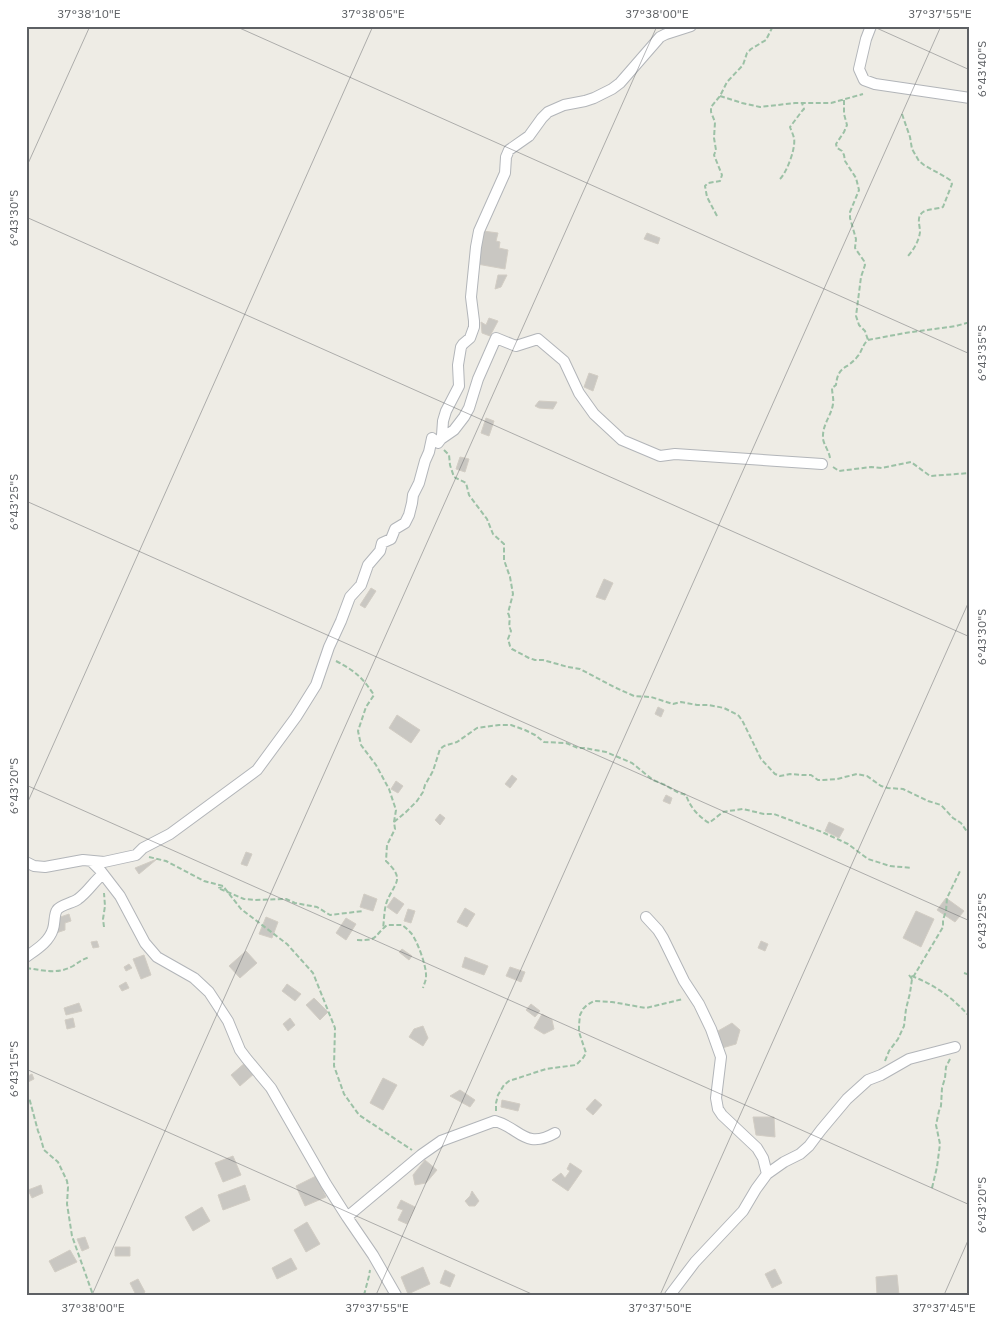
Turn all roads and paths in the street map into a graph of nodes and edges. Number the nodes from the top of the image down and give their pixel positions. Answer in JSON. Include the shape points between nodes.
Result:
{"nodes":[{"id":1,"x":691,"y":26,"type":"edge"},
{"id":2,"x":773,"y":26,"type":"edge"},
{"id":3,"x":871,"y":26,"type":"edge"},
{"id":4,"x":863,"y":94,"type":"dead end"},
{"id":5,"x":720,"y":96,"type":"junction"},
{"id":6,"x":970,"y":98,"type":"edge"},
{"id":7,"x":844,"y":100,"type":"junction"},
{"id":8,"x":802,"y":103,"type":"junction"},
{"id":9,"x":902,"y":114,"type":"dead end"},
{"id":10,"x":780,"y":179,"type":"dead end"},
{"id":11,"x":717,"y":216,"type":"dead end"},
{"id":12,"x":907,"y":257,"type":"dead end"},
{"id":13,"x":970,"y":322,"type":"edge"},
{"id":14,"x":868,"y":340,"type":"junction"},
{"id":15,"x":437,"y":439,"type":"junction"},
{"id":16,"x":826,"y":462,"type":"joint"},
{"id":17,"x":833,"y":467,"type":"dead end"},
{"id":18,"x":970,"y":473,"type":"edge"},
{"id":19,"x":326,"y":656,"type":"junction"},
{"id":20,"x":394,"y":822,"type":"junction"},
{"id":21,"x":968,"y":833,"type":"dead end"},
{"id":22,"x":136,"y":855,"type":"junction"},
{"id":23,"x":91,"y":861,"type":"junction"},
{"id":24,"x":26,"y":862,"type":"edge"},
{"id":25,"x":912,"y":868,"type":"dead end"},
{"id":26,"x":960,"y":871,"type":"dead end"},
{"id":27,"x":106,"y":878,"type":"junction"},
{"id":28,"x":223,"y":886,"type":"junction"},
{"id":29,"x":363,"y":911,"type":"dead end"},
{"id":30,"x":646,"y":917,"type":"dead end"},
{"id":31,"x":104,"y":927,"type":"dead end"},
{"id":32,"x":383,"y":929,"type":"junction"},
{"id":33,"x":357,"y":940,"type":"dead end"},
{"id":34,"x":26,"y":957,"type":"edge"},
{"id":35,"x":90,"y":957,"type":"dead end"},
{"id":36,"x":26,"y":968,"type":"edge"},
{"id":37,"x":964,"y":973,"type":"dead end"},
{"id":38,"x":970,"y":975,"type":"edge"},
{"id":39,"x":912,"y":979,"type":"junction"},
{"id":40,"x":423,"y":988,"type":"dead end"},
{"id":41,"x":695,"y":997,"type":"junction"},
{"id":42,"x":970,"y":1017,"type":"edge"},
{"id":43,"x":954,"y":1051,"type":"joint"},
{"id":44,"x":882,"y":1075,"type":"junction"},
{"id":45,"x":26,"y":1093,"type":"edge"},
{"id":46,"x":496,"y":1121,"type":"junction"},
{"id":47,"x":555,"y":1133,"type":"dead end"},
{"id":48,"x":421,"y":1155,"type":"junction"},
{"id":49,"x":767,"y":1174,"type":"junction"},
{"id":50,"x":932,"y":1188,"type":"dead end"},
{"id":51,"x":347,"y":1218,"type":"junction"},
{"id":52,"x":373,"y":1255,"type":"junction"},
{"id":53,"x":93,"y":1295,"type":"edge"},
{"id":54,"x":364,"y":1295,"type":"edge"},
{"id":55,"x":396,"y":1295,"type":"edge"},
{"id":56,"x":670,"y":1295,"type":"edge"}],
"edges":[{"from":1,"to":15,"type":"street","via":[[660,37],[612,89],[545,115],[529,136],[509,150],[505,173],[479,231],[471,297],[473,332],[461,347],[459,386]]},
{"from":2,"to":5,"type":"path","via":[[766,40],[747,54],[743,66]]},
{"from":3,"to":6,"type":"street","via":[[859,69],[864,80]]},
{"from":4,"to":7,"type":"path"},
{"from":5,"to":8,"type":"path","via":[[760,107]]},
{"from":5,"to":11,"type":"path","via":[[711,112],[715,122],[714,156],[721,178],[706,186],[707,198]]},
{"from":7,"to":8,"type":"path"},
{"from":7,"to":14,"type":"path","via":[[847,125],[836,144],[856,178],[859,190],[850,218],[855,248],[865,265],[856,313]]},
{"from":8,"to":10,"type":"path","via":[[804,108],[790,127],[794,147]]},
{"from":9,"to":12,"type":"path","via":[[912,149],[919,161],[952,184],[943,207],[923,212],[920,216],[918,238]]},
{"from":13,"to":14,"type":"path"},
{"from":14,"to":16,"type":"path","via":[[859,355],[841,370],[836,386],[832,388],[834,403],[823,433],[823,441],[829,451]]},
{"from":15,"to":16,"type":"street","via":[[454,430],[464,417],[496,338],[516,346],[538,339],[564,360],[579,393],[594,414],[622,440],[660,456],[675,454]]},
{"from":15,"to":19,"type":"street","via":[[412,495],[405,523],[395,529],[391,539],[382,543],[361,584],[351,594]]},
{"from":15,"to":21,"type":"path","via":[[449,455],[454,477],[466,483],[469,495],[487,519],[493,534],[504,544],[504,560],[513,594],[508,613],[511,631],[508,643],[512,649],[529,658],[580,669],[634,696],[673,704],[681,702],[724,708],[739,716],[761,759],[777,775],[811,775],[823,780],[862,774],[881,786],[904,789],[941,805]]},
{"from":17,"to":18,"type":"path","via":[[839,471],[911,462],[930,476]]},
{"from":19,"to":20,"type":"path","via":[[350,668],[374,695],[358,731],[361,745],[389,789],[396,810]]},
{"from":19,"to":22,"type":"street","via":[[316,685],[257,770]]},
{"from":20,"to":25,"type":"path","via":[[424,792],[440,749],[477,728],[511,726],[525,730],[544,742],[561,742],[606,752],[632,763],[653,780],[686,795],[691,808],[709,823],[729,811],[774,814],[848,844],[868,859]]},
{"from":20,"to":32,"type":"path","via":[[386,861],[397,874],[397,879],[386,905]]},
{"from":22,"to":23,"type":"street","via":[[104,862]]},
{"from":22,"to":28,"type":"path","via":[[166,861],[204,881]]},
{"from":23,"to":24,"type":"street","via":[[45,867]]},
{"from":23,"to":27,"type":"street"},
{"from":26,"to":39,"type":"path","via":[[947,898],[943,927]]},
{"from":27,"to":31,"type":"path"},
{"from":27,"to":34,"type":"street","via":[[80,898],[58,909],[46,943]]},
{"from":27,"to":51,"type":"street","via":[[157,958],[194,978],[209,992],[228,1021],[240,1050],[271,1088]]},
{"from":28,"to":29,"type":"path","via":[[218,888],[244,899],[286,899],[318,907],[330,915]]},
{"from":28,"to":48,"type":"path","via":[[241,909],[287,944],[313,973],[335,1028],[334,1066],[344,1094],[359,1115]]},
{"from":30,"to":41,"type":"street","via":[[663,938]]},
{"from":32,"to":33,"type":"path","via":[[373,940]]},
{"from":32,"to":40,"type":"path","via":[[387,925],[402,924],[410,931],[426,970]]},
{"from":35,"to":36,"type":"path","via":[[59,971]]},
{"from":37,"to":38,"type":"path"},
{"from":39,"to":42,"type":"path","via":[[909,975],[941,990]]},
{"from":39,"to":44,"type":"path","via":[[904,1026],[889,1052]]},
{"from":41,"to":46,"type":"path","via":[[646,1008],[594,1001],[587,1005],[580,1015],[579,1025],[586,1053],[583,1058],[576,1065],[546,1069],[509,1081],[498,1095]]},
{"from":41,"to":49,"type":"street","via":[[721,1057],[716,1098],[718,1109],[757,1148]]},
{"from":43,"to":44,"type":"street","via":[[909,1059]]},
{"from":43,"to":50,"type":"path","via":[[946,1067],[936,1125],[940,1144]]},
{"from":44,"to":49,"type":"street","via":[[868,1080],[847,1099],[800,1154]]},
{"from":45,"to":53,"type":"path","via":[[44,1150],[58,1162],[67,1181],[72,1236]]},
{"from":46,"to":47,"type":"street","via":[[526,1138],[541,1139]]},
{"from":46,"to":48,"type":"street","via":[[441,1141]]},
{"from":48,"to":51,"type":"street"},
{"from":49,"to":56,"type":"street","via":[[743,1211],[695,1262]]},
{"from":51,"to":52,"type":"street"},
{"from":52,"to":54,"type":"path"},
{"from":52,"to":55,"type":"street"}]}
